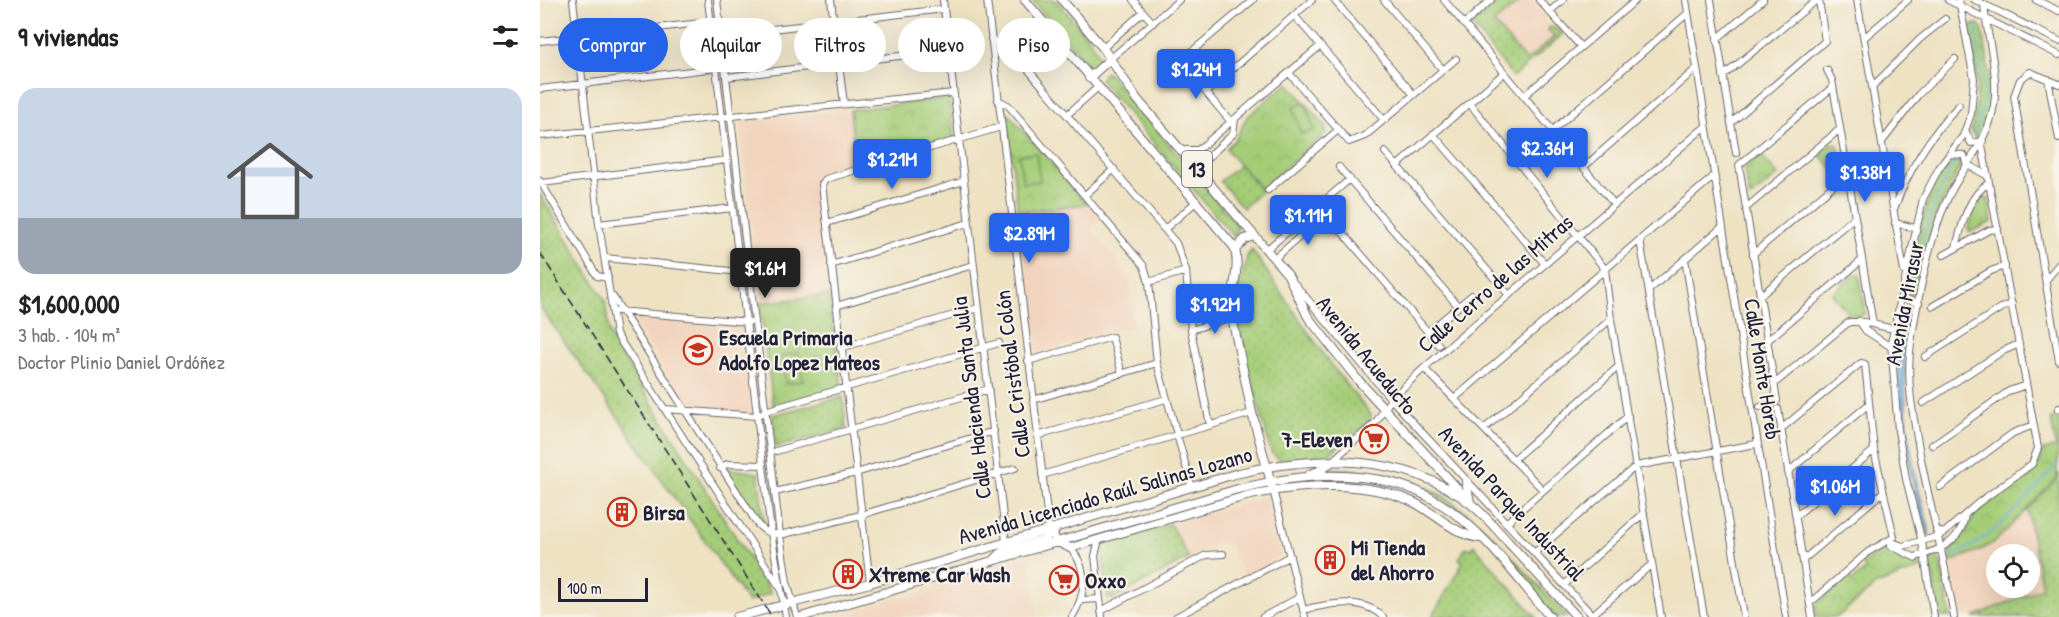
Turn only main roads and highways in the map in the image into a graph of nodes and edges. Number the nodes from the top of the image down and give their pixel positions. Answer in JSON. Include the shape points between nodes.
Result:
{"nodes":[{"id":1,"x":1025,"y":0,"type":"edge"},
{"id":2,"x":1062,"y":0,"type":"edge"},
{"id":3,"x":1110,"y":59,"type":"junction"},
{"id":4,"x":1089,"y":78,"type":"junction"},
{"id":5,"x":1246,"y":226,"type":"junction"},
{"id":6,"x":1254,"y":236,"type":"junction"},
{"id":7,"x":1230,"y":240,"type":"junction"},
{"id":8,"x":1235,"y":250,"type":"junction"},
{"id":9,"x":1331,"y":462,"type":"junction"},
{"id":10,"x":1267,"y":467,"type":"junction"},
{"id":11,"x":1292,"y":480,"type":"junction"},
{"id":12,"x":1466,"y":482,"type":"road end"},
{"id":13,"x":1272,"y":486,"type":"junction"},
{"id":14,"x":1470,"y":503,"type":"junction"},
{"id":15,"x":1053,"y":529,"type":"junction"},
{"id":16,"x":1480,"y":538,"type":"junction"},
{"id":17,"x":1058,"y":542,"type":"junction"},
{"id":18,"x":995,"y":560,"type":"junction"},
{"id":19,"x":1548,"y":615,"type":"edge"},
{"id":20,"x":738,"y":617,"type":"edge"},
{"id":21,"x":799,"y":617,"type":"edge"},
{"id":22,"x":1577,"y":617,"type":"edge"}],
"edges":[{"from":1,"to":4,"type":"main road","number":"13"},
{"from":2,"to":3,"type":"main road","name":"Avenida Acueducto","number":"13"},
{"from":3,"to":4,"type":"main road"},
{"from":3,"to":5,"type":"main road","name":"Avenida Acueducto","number":"13","via":[[1137,99]]},
{"from":4,"to":7,"type":"main road","number":"13"},
{"from":5,"to":6,"type":"main road","name":"Avenida Acueducto","number":"13"},
{"from":5,"to":7,"type":"main road","via":[[1241,237]]},
{"from":6,"to":8,"type":"main road"},
{"from":6,"to":14,"type":"main road","name":"Avenida Acueducto","number":"13","via":[[1288,275],[1308,317],[1383,410]]},
{"from":7,"to":8,"type":"main road","number":"13"},
{"from":8,"to":10,"type":"main road","number":"13","via":[[1232,317]]},
{"from":9,"to":10,"type":"main road","name":"Avenida Licenciado Raúl Salinas Lozano"},
{"from":9,"to":11,"type":"main road","via":[[1318,473]]},
{"from":9,"to":14,"type":"main road","name":"Avenida Licenciado Raúl Salinas Lozano","via":[[1366,462],[1417,474]]},
{"from":10,"to":13,"type":"main road"},
{"from":10,"to":15,"type":"main road","name":"Avenida Licenciado Raúl Salinas Lozano"},
{"from":11,"to":13,"type":"main road"},
{"from":11,"to":16,"type":"main road","via":[[1356,476],[1382,480],[1420,493],[1446,508]]},
{"from":12,"to":14,"type":"main road"},
{"from":13,"to":16,"type":"main road","via":[[1375,490],[1410,501],[1468,536]]},
{"from":13,"to":17,"type":"main road","via":[[1238,489]]},
{"from":13,"to":17,"type":"main road","via":[[1070,548]]},
{"from":14,"to":22,"type":"main road","name":"Avenida Licenciado Raúl Salinas Lozano"},
{"from":15,"to":17,"type":"main road"},
{"from":15,"to":18,"type":"main road","via":[[1046,539],[1002,552]]},
{"from":15,"to":20,"type":"main road","name":"Avenida Licenciado Raúl Salinas Lozano"},
{"from":16,"to":19,"type":"main road"},
{"from":17,"to":18,"type":"main road"},
{"from":18,"to":21,"type":"main road"}]}
